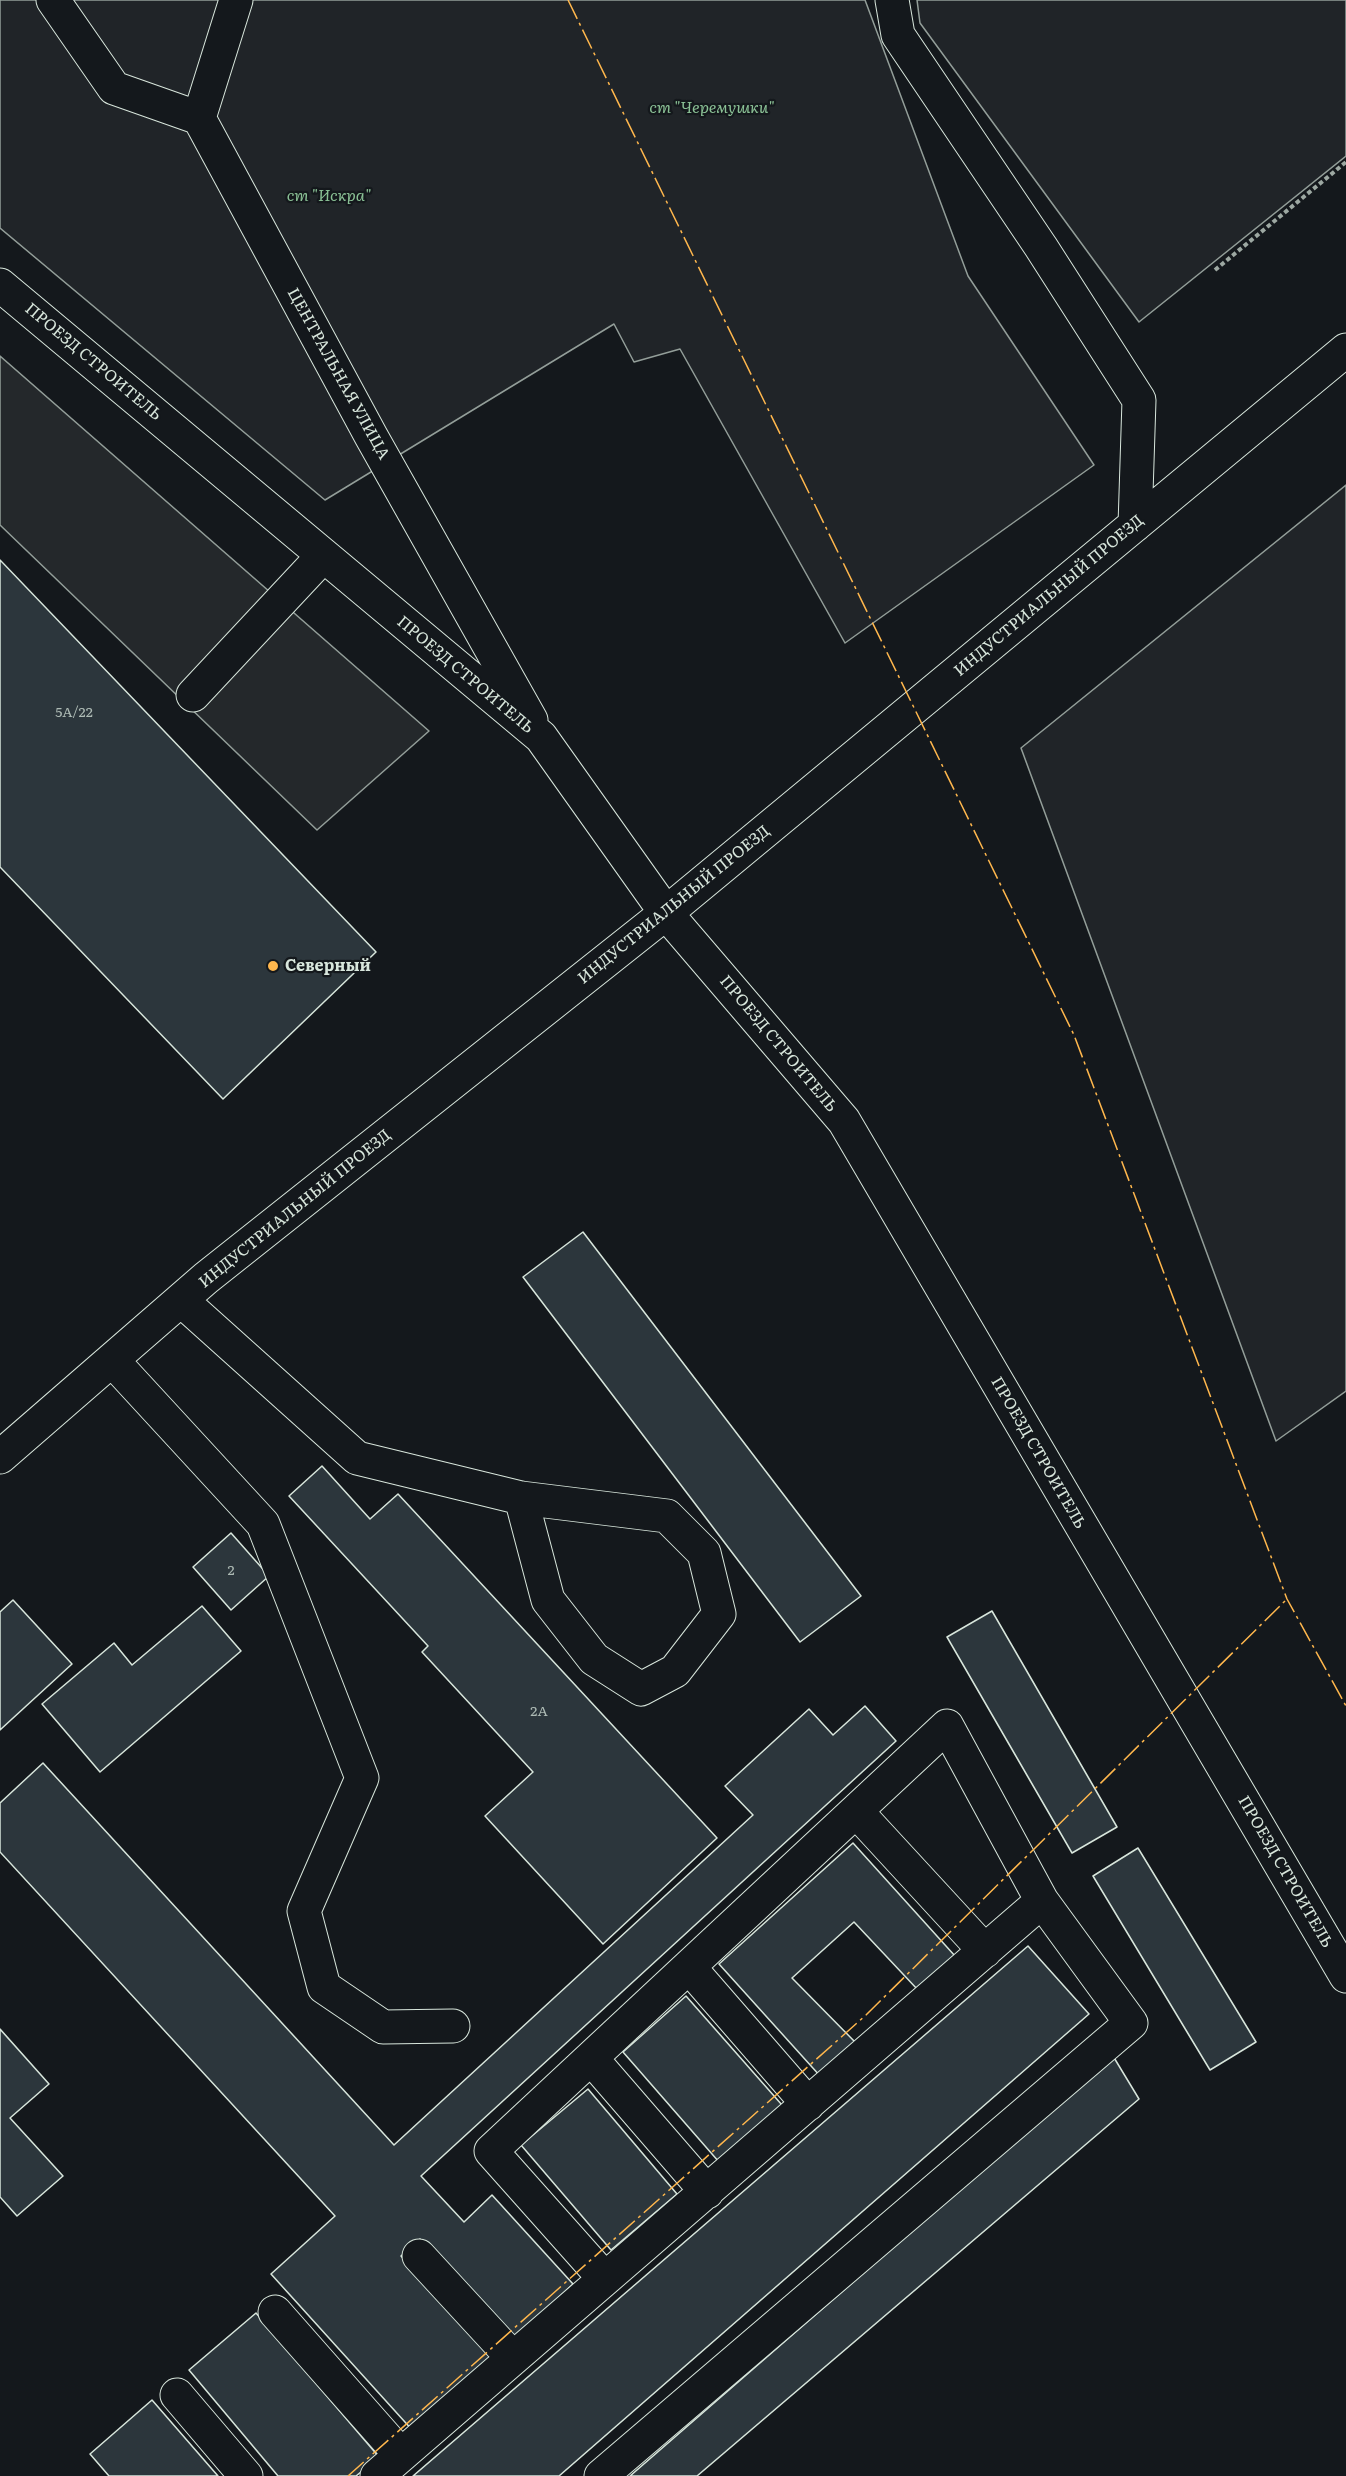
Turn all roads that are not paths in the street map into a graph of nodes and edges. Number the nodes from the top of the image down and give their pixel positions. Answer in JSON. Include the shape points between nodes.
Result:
{"nodes":[{"id":1,"x":54,"y":0,"type":"edge"},
{"id":2,"x":236,"y":0,"type":"edge"},
{"id":3,"x":892,"y":0,"type":"edge"},
{"id":4,"x":199,"y":118,"type":"junction"},
{"id":5,"x":0,"y":285,"type":"edge"},
{"id":6,"x":1346,"y":350,"type":"edge"},
{"id":7,"x":1135,"y":525,"type":"junction"},
{"id":8,"x":323,"y":556,"type":"junction"},
{"id":9,"x":194,"y":695,"type":"dead end"},
{"id":10,"x":540,"y":737,"type":"junction"},
{"id":11,"x":666,"y":913,"type":"junction"},
{"id":12,"x":181,"y":1300,"type":"junction"},
{"id":13,"x":112,"y":1360,"type":"junction"},
{"id":14,"x":0,"y":1457,"type":"edge"},
{"id":15,"x":521,"y":1498,"type":"junction"},
{"id":16,"x":856,"y":1811,"type":"junction"},
{"id":17,"x":1042,"y":1901,"type":"junction"},
{"id":18,"x":985,"y":1951,"type":"junction"},
{"id":19,"x":688,"y":1967,"type":"junction"},
{"id":20,"x":1346,"y":1976,"type":"edge"},
{"id":21,"x":453,"y":2026,"type":"dead end"},
{"id":22,"x":591,"y":2058,"type":"junction"},
{"id":23,"x":808,"y":2104,"type":"junction"},
{"id":24,"x":707,"y":2192,"type":"junction"},
{"id":25,"x":419,"y":2256,"type":"dead end"},
{"id":26,"x":605,"y":2279,"type":"junction"},
{"id":27,"x":275,"y":2312,"type":"dead end"},
{"id":28,"x":513,"y":2358,"type":"junction"},
{"id":29,"x":177,"y":2395,"type":"dead end"},
{"id":30,"x":401,"y":2455,"type":"junction"},
{"id":31,"x":246,"y":2476,"type":"edge"},
{"id":32,"x":377,"y":2476,"type":"edge"},
{"id":33,"x":601,"y":2476,"type":"edge"}],
"edges":[{"from":1,"to":4,"type":"street","via":[[114,88]]},
{"from":2,"to":4,"type":"street"},
{"from":3,"to":7,"type":"street","via":[[898,35],[1139,400]]},
{"from":4,"to":10,"type":"street","name":"ЦЕНТРАЛЬНАЯ УЛИЦА"},
{"from":5,"to":8,"type":"street","name":"ПРОЕЗД СТРОИТЕЛЬ"},
{"from":6,"to":7,"type":"street","name":"ИНДУСТРИАЛЬНЫЙ ПРОЕЗД"},
{"from":7,"to":11,"type":"street","name":"ИНДУСТРИАЛЬНЫЙ ПРОЕЗД"},
{"from":8,"to":9,"type":"street"},
{"from":8,"to":10,"type":"street","name":"ПРОЕЗД СТРОИТЕЛЬ"},
{"from":10,"to":11,"type":"street","name":"ПРОЕЗД СТРОИТЕЛЬ"},
{"from":11,"to":12,"type":"street","name":"ИНДУСТРИАЛЬНЫЙ ПРОЕЗД"},
{"from":11,"to":20,"type":"street","name":"ПРОЕЗД СТРОИТЕЛЬ","via":[[844,1121]]},
{"from":12,"to":13,"type":"street","name":"ИНДУСТРИАЛЬНЫЙ ПРОЕЗД"},
{"from":12,"to":15,"type":"street","via":[[357,1458]]},
{"from":13,"to":14,"type":"street","name":"ИНДУСТРИАЛЬНЫЙ ПРОЕЗД"},
{"from":13,"to":21,"type":"street","via":[[263,1524],[362,1778],[304,1911],[324,1987],[383,2027]]},
{"from":15,"to":15,"type":"street","via":[[667,1516],[704,1553],[719,1614],[675,1671],[641,1689],[594,1659],[548,1600]]},
{"from":16,"to":17,"type":"street","via":[[947,1726]]},
{"from":16,"to":18,"type":"street"},
{"from":16,"to":19,"type":"street"},
{"from":17,"to":18,"type":"street"},
{"from":17,"to":33,"type":"street","via":[[1131,2023]]},
{"from":18,"to":23,"type":"street"},
{"from":19,"to":22,"type":"street"},
{"from":19,"to":23,"type":"street"},
{"from":22,"to":24,"type":"street"},
{"from":22,"to":26,"type":"street","via":[[491,2151]]},
{"from":23,"to":24,"type":"street"},
{"from":24,"to":26,"type":"street"},
{"from":25,"to":28,"type":"street"},
{"from":26,"to":28,"type":"street"},
{"from":27,"to":30,"type":"street"},
{"from":28,"to":30,"type":"street"},
{"from":29,"to":31,"type":"street"},
{"from":30,"to":32,"type":"street"}]}
